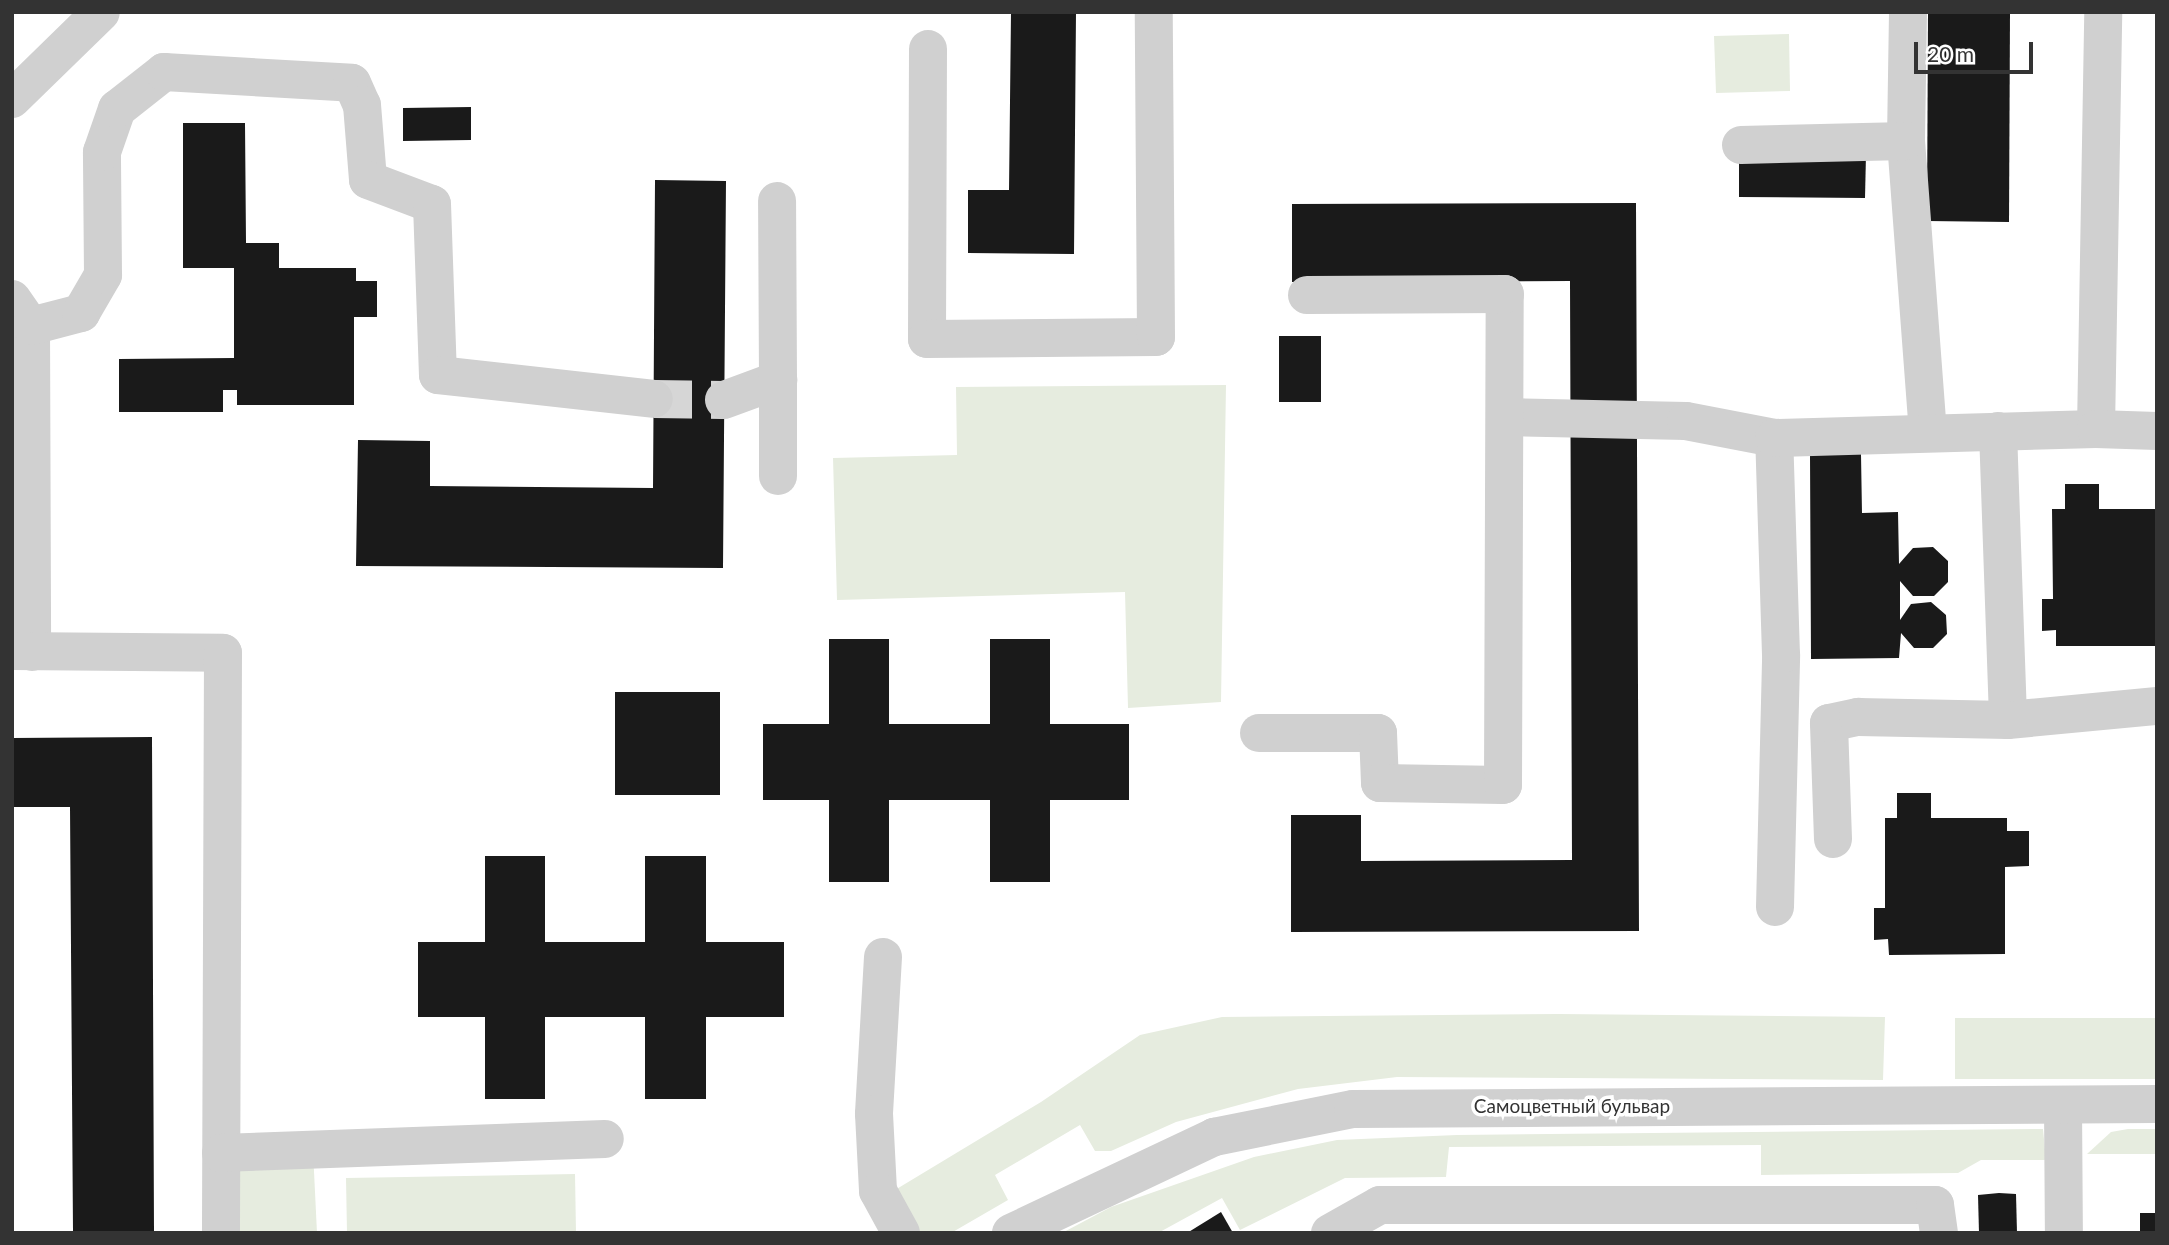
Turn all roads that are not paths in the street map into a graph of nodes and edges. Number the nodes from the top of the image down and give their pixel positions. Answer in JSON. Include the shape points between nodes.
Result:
{"nodes":[{"id":1,"x":101,"y":12,"type":"edge"},
{"id":2,"x":1154,"y":12,"type":"edge"},
{"id":3,"x":1908,"y":12,"type":"edge"},
{"id":4,"x":2103,"y":12,"type":"edge"},
{"id":5,"x":928,"y":49,"type":"dead end"},
{"id":6,"x":12,"y":99,"type":"edge"},
{"id":7,"x":1906,"y":141,"type":"junction"},
{"id":8,"x":1741,"y":145,"type":"dead end"},
{"id":9,"x":777,"y":201,"type":"dead end"},
{"id":10,"x":1307,"y":295,"type":"dead end"},
{"id":11,"x":22,"y":313,"type":"edge"},
{"id":12,"x":778,"y":380,"type":"junction"},
{"id":13,"x":654,"y":399,"type":"tunnel mouth"},
{"id":14,"x":724,"y":400,"type":"tunnel mouth"},
{"id":15,"x":1505,"y":417,"type":"junction"},
{"id":16,"x":2096,"y":429,"type":"junction"},
{"id":17,"x":1998,"y":431,"type":"junction"},
{"id":18,"x":2157,"y":431,"type":"edge"},
{"id":19,"x":1928,"y":432,"type":"junction"},
{"id":20,"x":1774,"y":438,"type":"junction"},
{"id":21,"x":778,"y":476,"type":"dead end"},
{"id":22,"x":22,"y":651,"type":"edge"},
{"id":23,"x":2157,"y":706,"type":"edge"},
{"id":24,"x":2008,"y":719,"type":"junction"},
{"id":25,"x":1259,"y":733,"type":"dead end"},
{"id":26,"x":1833,"y":839,"type":"dead end"},
{"id":27,"x":1775,"y":907,"type":"dead end"},
{"id":28,"x":883,"y":957,"type":"dead end"},
{"id":29,"x":2157,"y":1104,"type":"edge"},
{"id":30,"x":2063,"y":1105,"type":"junction"},
{"id":31,"x":605,"y":1139,"type":"dead end"},
{"id":32,"x":221,"y":1153,"type":"junction"},
{"id":33,"x":221,"y":1233,"type":"edge"},
{"id":34,"x":901,"y":1233,"type":"edge"},
{"id":35,"x":1011,"y":1233,"type":"edge"},
{"id":36,"x":1330,"y":1233,"type":"edge"},
{"id":37,"x":1939,"y":1233,"type":"edge"},
{"id":38,"x":2064,"y":1233,"type":"edge"}],
"edges":[{"from":1,"to":6,"type":"street"},
{"from":2,"to":5,"type":"street","via":[[1156,337],[927,339]]},
{"from":3,"to":7,"type":"street"},
{"from":4,"to":16,"type":"street"},
{"from":7,"to":8,"type":"street"},
{"from":7,"to":19,"type":"street"},
{"from":9,"to":12,"type":"street"},
{"from":10,"to":15,"type":"street","via":[[1505,293]]},
{"from":11,"to":13,"type":"street","via":[[81,313],[103,275],[102,152],[117,109],[164,72],[352,83],[362,105],[368,180],[432,204],[438,375]]},
{"from":11,"to":22,"type":"street"},
{"from":12,"to":14,"type":"street"},
{"from":12,"to":21,"type":"street"},
{"from":15,"to":20,"type":"street","via":[[1686,421]]},
{"from":15,"to":25,"type":"street","via":[[1503,785],[1380,783],[1378,733]]},
{"from":16,"to":17,"type":"street"},
{"from":16,"to":18,"type":"street"},
{"from":17,"to":19,"type":"street"},
{"from":17,"to":24,"type":"street"},
{"from":19,"to":20,"type":"street"},
{"from":20,"to":27,"type":"street","via":[[1781,655]]},
{"from":22,"to":32,"type":"street","via":[[223,653]]},
{"from":23,"to":24,"type":"street"},
{"from":24,"to":26,"type":"street","via":[[1858,717],[1829,723]]},
{"from":28,"to":34,"type":"street","via":[[874,1114],[878,1191]]},
{"from":29,"to":30,"type":"street","name":"Самоцветный бульвар"},
{"from":30,"to":35,"type":"street","name":"Самоцветный бульвар","via":[[1353,1109],[1214,1137]]},
{"from":30,"to":38,"type":"street"},
{"from":31,"to":32,"type":"street"},
{"from":32,"to":33,"type":"street"},
{"from":36,"to":37,"type":"street","via":[[1380,1205],[1935,1205]]}]}
